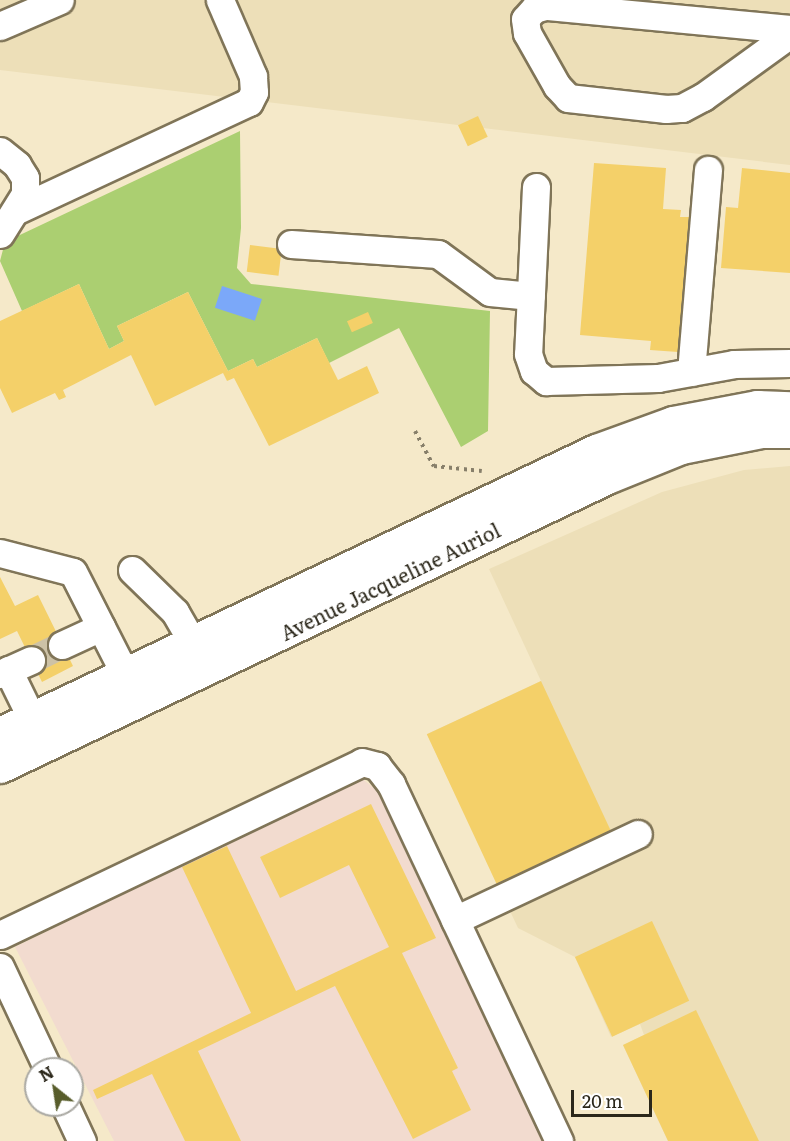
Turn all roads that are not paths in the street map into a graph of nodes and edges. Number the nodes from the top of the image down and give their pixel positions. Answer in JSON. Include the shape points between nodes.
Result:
{"nodes":[{"id":1,"x":60,"y":0,"type":"edge"},
{"id":2,"x":220,"y":0,"type":"edge"},
{"id":3,"x":0,"y":27,"type":"edge"},
{"id":4,"x":790,"y":32,"type":"edge"},
{"id":5,"x":0,"y":151,"type":"edge"},
{"id":6,"x":708,"y":170,"type":"dead end"},
{"id":7,"x":536,"y":187,"type":"dead end"},
{"id":8,"x":15,"y":211,"type":"junction"},
{"id":9,"x":0,"y":234,"type":"edge"},
{"id":10,"x":291,"y":244,"type":"dead end"},
{"id":11,"x":531,"y":296,"type":"junction"},
{"id":12,"x":790,"y":363,"type":"edge"},
{"id":13,"x":691,"y":372,"type":"junction"},
{"id":14,"x":790,"y":408,"type":"edge"},
{"id":15,"x":790,"y":431,"type":"edge"},
{"id":16,"x":0,"y":553,"type":"edge"},
{"id":17,"x":132,"y":570,"type":"dead end"},
{"id":18,"x":101,"y":627,"type":"junction"},
{"id":19,"x":193,"y":644,"type":"junction"},
{"id":20,"x":62,"y":645,"type":"tunnel mouth"},
{"id":21,"x":13,"y":668,"type":"edge"},
{"id":22,"x":126,"y":676,"type":"junction"},
{"id":23,"x":33,"y":719,"type":"junction"},
{"id":24,"x":0,"y":734,"type":"edge"},
{"id":25,"x":0,"y":766,"type":"edge"},
{"id":26,"x":638,"y":834,"type":"dead end"},
{"id":27,"x":455,"y":920,"type":"junction"},
{"id":28,"x":0,"y":935,"type":"edge"},
{"id":29,"x":0,"y":967,"type":"edge"},
{"id":30,"x":42,"y":1057,"type":"edge"},
{"id":31,"x":71,"y":1117,"type":"edge"},
{"id":32,"x":82,"y":1141,"type":"edge"},
{"id":33,"x":559,"y":1141,"type":"edge"}],
"edges":[{"from":1,"to":3,"type":"street"},
{"from":2,"to":8,"type":"street","via":[[253,76],[254,92],[249,102]]},
{"from":4,"to":4,"type":"street","via":[[703,98],[682,108],[666,109],[568,98],[527,33],[525,19],[534,9],[545,6]]},
{"from":5,"to":8,"type":"street","via":[[25,178],[25,194]]},
{"from":6,"to":13,"type":"street"},
{"from":7,"to":11,"type":"street"},
{"from":8,"to":9,"type":"street"},
{"from":10,"to":11,"type":"street","via":[[438,254],[490,292]]},
{"from":11,"to":13,"type":"street","via":[[528,354],[534,371],[546,381],[658,378]]},
{"from":12,"to":13,"type":"street","via":[[734,364]]},
{"from":14,"to":19,"type":"main road","name":"Avenue Jacqueline Auriol","via":[[757,407],[673,423],[596,451]]},
{"from":15,"to":25,"type":"main road","name":"Avenue Jacqueline Auriol","via":[[762,431],[681,447],[607,477]]},
{"from":16,"to":18,"type":"street","via":[[73,572]]},
{"from":17,"to":19,"type":"street","via":[[175,612]]},
{"from":18,"to":20,"type":"street"},
{"from":18,"to":22,"type":"street"},
{"from":19,"to":22,"type":"main road","name":"Avenue Jacqueline Auriol"},
{"from":21,"to":23,"type":"street"},
{"from":22,"to":23,"type":"main road","name":"Avenue Jacqueline Auriol"},
{"from":23,"to":24,"type":"main road","name":"Avenue Jacqueline Auriol"},
{"from":26,"to":27,"type":"street"},
{"from":27,"to":28,"type":"street","via":[[391,784],[377,766],[362,762]]},
{"from":27,"to":33,"type":"street"},
{"from":29,"to":30,"type":"street"},
{"from":31,"to":32,"type":"street"}]}
